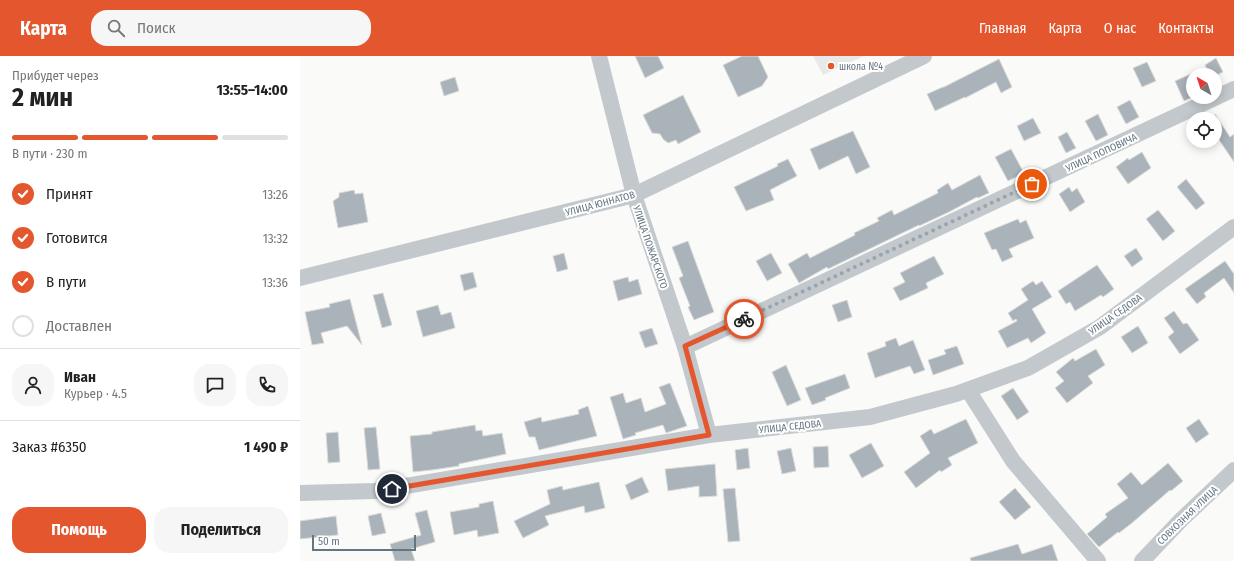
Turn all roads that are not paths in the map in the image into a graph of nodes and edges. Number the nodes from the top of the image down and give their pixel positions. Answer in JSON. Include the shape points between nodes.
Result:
{"nodes":[{"id":1,"x":599,"y":56,"type":"edge"},
{"id":2,"x":924,"y":56,"type":"edge"},
{"id":3,"x":1234,"y":89,"type":"edge"},
{"id":4,"x":634,"y":195,"type":"junction"},
{"id":5,"x":1234,"y":227,"type":"edge"},
{"id":6,"x":300,"y":278,"type":"edge"},
{"id":7,"x":685,"y":346,"type":"junction"},
{"id":8,"x":968,"y":390,"type":"junction"},
{"id":9,"x":709,"y":435,"type":"junction"},
{"id":10,"x":1234,"y":470,"type":"edge"},
{"id":11,"x":300,"y":493,"type":"edge"},
{"id":12,"x":1098,"y":561,"type":"edge"},
{"id":13,"x":1142,"y":561,"type":"edge"}],
"edges":[{"from":1,"to":4,"type":"street","name":"УЛИЦА ПОЖАРСКОГО"},
{"from":2,"to":4,"type":"street","name":"УЛИЦА ЮННАТОВ"},
{"from":3,"to":7,"type":"street","name":"УЛИЦА ПОПОВИЧА"},
{"from":4,"to":6,"type":"street","name":"УЛИЦА ЮННАТОВ"},
{"from":4,"to":7,"type":"street","name":"УЛИЦА ПОЖАРСКОГО"},
{"from":5,"to":8,"type":"street","name":"УЛИЦА СЕДОВА","via":[[1100,327],[1028,368]]},
{"from":7,"to":9,"type":"street","name":"УЛИЦА ПОЖАРСКОГО"},
{"from":8,"to":9,"type":"street","name":"УЛИЦА СЕДОВА","via":[[870,417]]},
{"from":8,"to":12,"type":"street","via":[[1013,461]]},
{"from":9,"to":11,"type":"street","name":"УЛИЦА СЕДОВА","via":[[376,491]]},
{"from":10,"to":13,"type":"street","name":"СОВХОЗНАЯ УЛИЦА"}]}
